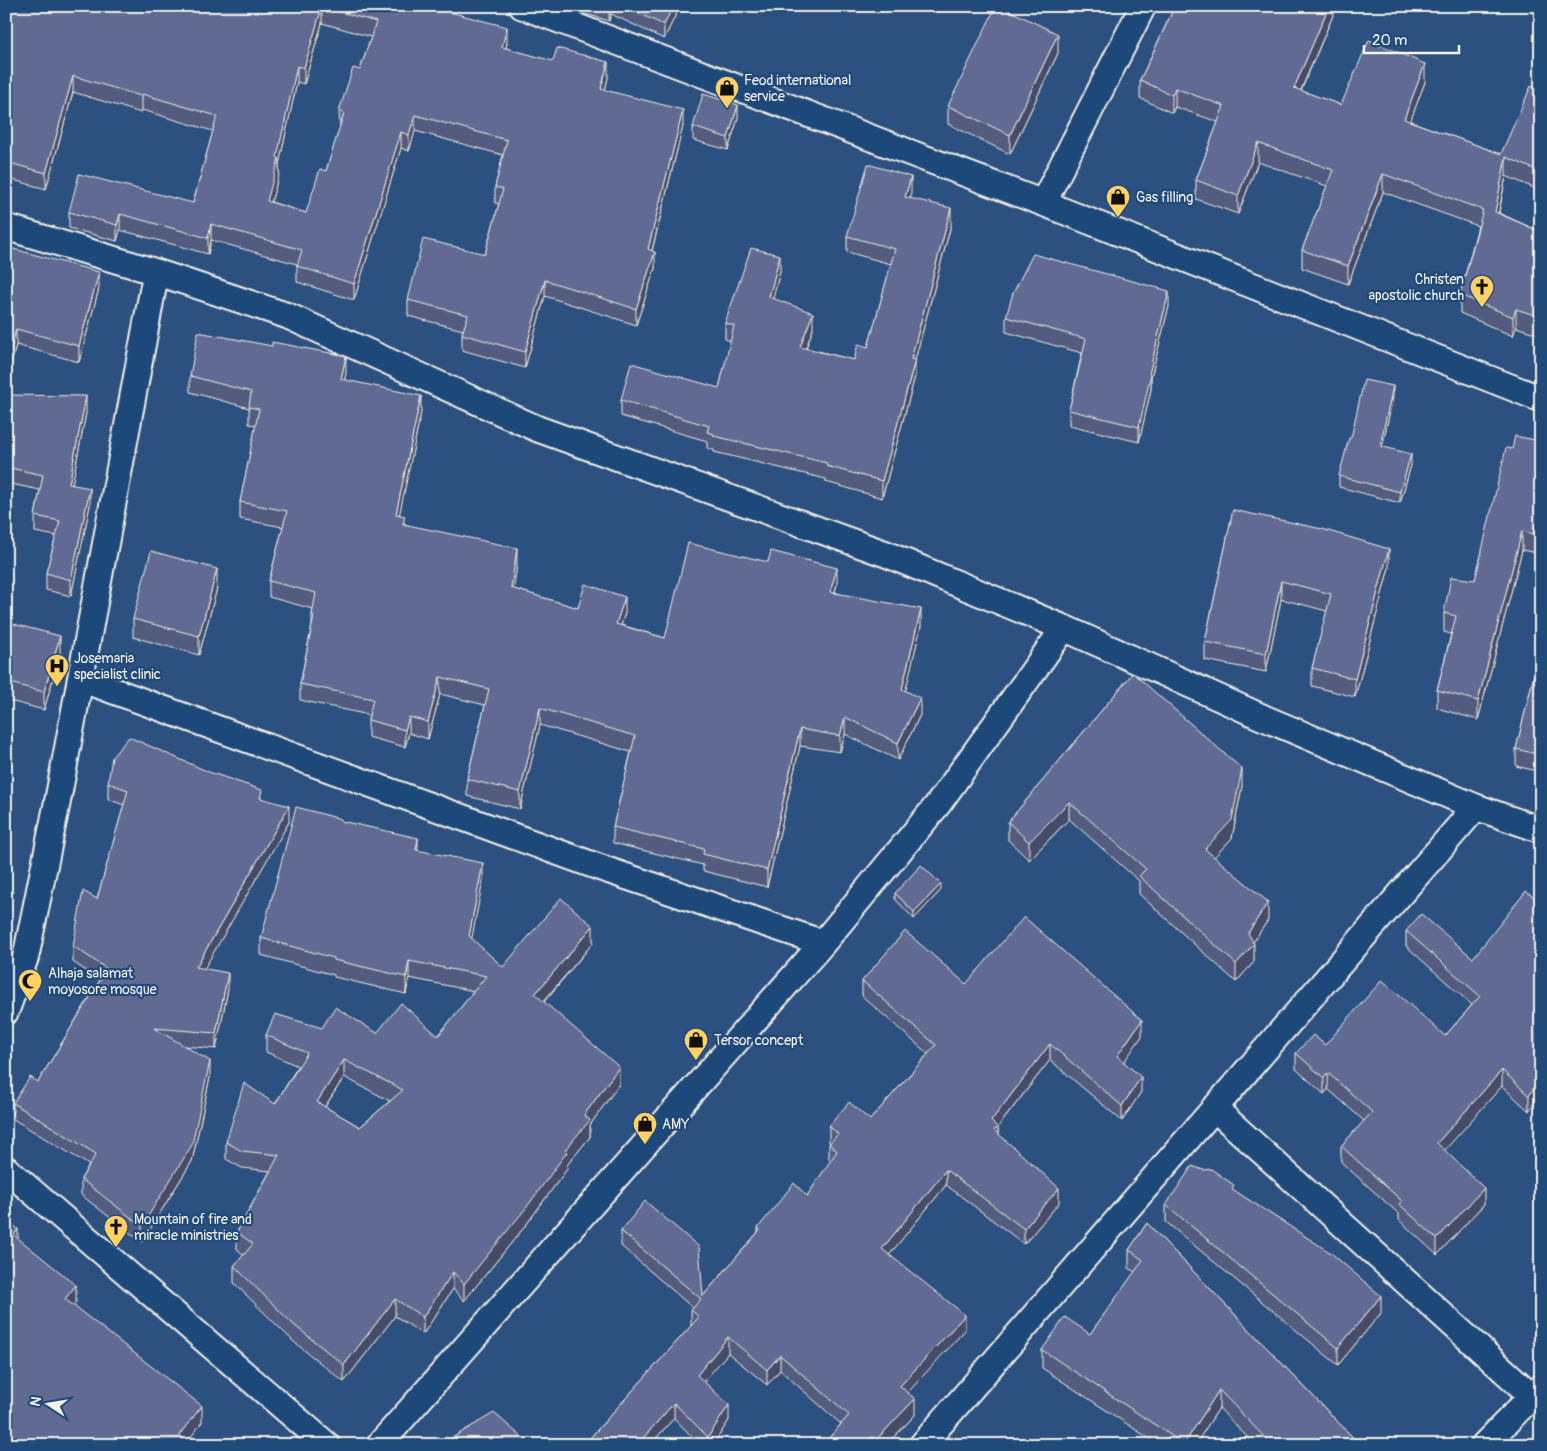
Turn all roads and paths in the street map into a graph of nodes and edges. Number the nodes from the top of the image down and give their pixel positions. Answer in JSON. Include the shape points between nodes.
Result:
{"nodes":[{"id":1,"x":522,"y":6,"type":"edge"},
{"id":2,"x":1142,"y":6,"type":"edge"},
{"id":3,"x":1043,"y":203,"type":"junction"},
{"id":4,"x":6,"y":227,"type":"edge"},
{"id":5,"x":156,"y":272,"type":"junction"},
{"id":6,"x":1541,"y":398,"type":"edge"},
{"id":7,"x":1064,"y":628,"type":"junction"},
{"id":8,"x":81,"y":679,"type":"junction"},
{"id":9,"x":1476,"y":807,"type":"junction"},
{"id":10,"x":1541,"y":830,"type":"edge"},
{"id":11,"x":823,"y":943,"type":"junction"},
{"id":12,"x":6,"y":1011,"type":"edge"},
{"id":13,"x":1214,"y":1108,"type":"junction"},
{"id":14,"x":6,"y":1169,"type":"edge"},
{"id":15,"x":1536,"y":1391,"type":"edge"},
{"id":16,"x":936,"y":1440,"type":"edge"},
{"id":17,"x":327,"y":1445,"type":"edge"},
{"id":18,"x":379,"y":1445,"type":"edge"},
{"id":19,"x":1484,"y":1445,"type":"edge"}],
"edges":[{"from":1,"to":3,"type":"street"},
{"from":2,"to":3,"type":"street"},
{"from":3,"to":6,"type":"street"},
{"from":4,"to":5,"type":"street"},
{"from":5,"to":7,"type":"street","via":[[288,316],[538,429],[886,554]]},
{"from":5,"to":8,"type":"street"},
{"from":7,"to":9,"type":"street","via":[[1264,718]]},
{"from":7,"to":11,"type":"street","via":[[939,803]]},
{"from":8,"to":11,"type":"street","via":[[604,869]]},
{"from":8,"to":12,"type":"street","via":[[26,956]]},
{"from":9,"to":10,"type":"street"},
{"from":9,"to":13,"type":"street"},
{"from":11,"to":18,"type":"street"},
{"from":13,"to":15,"type":"street"},
{"from":13,"to":16,"type":"street"},
{"from":14,"to":17,"type":"street"},
{"from":15,"to":19,"type":"street"}]}
